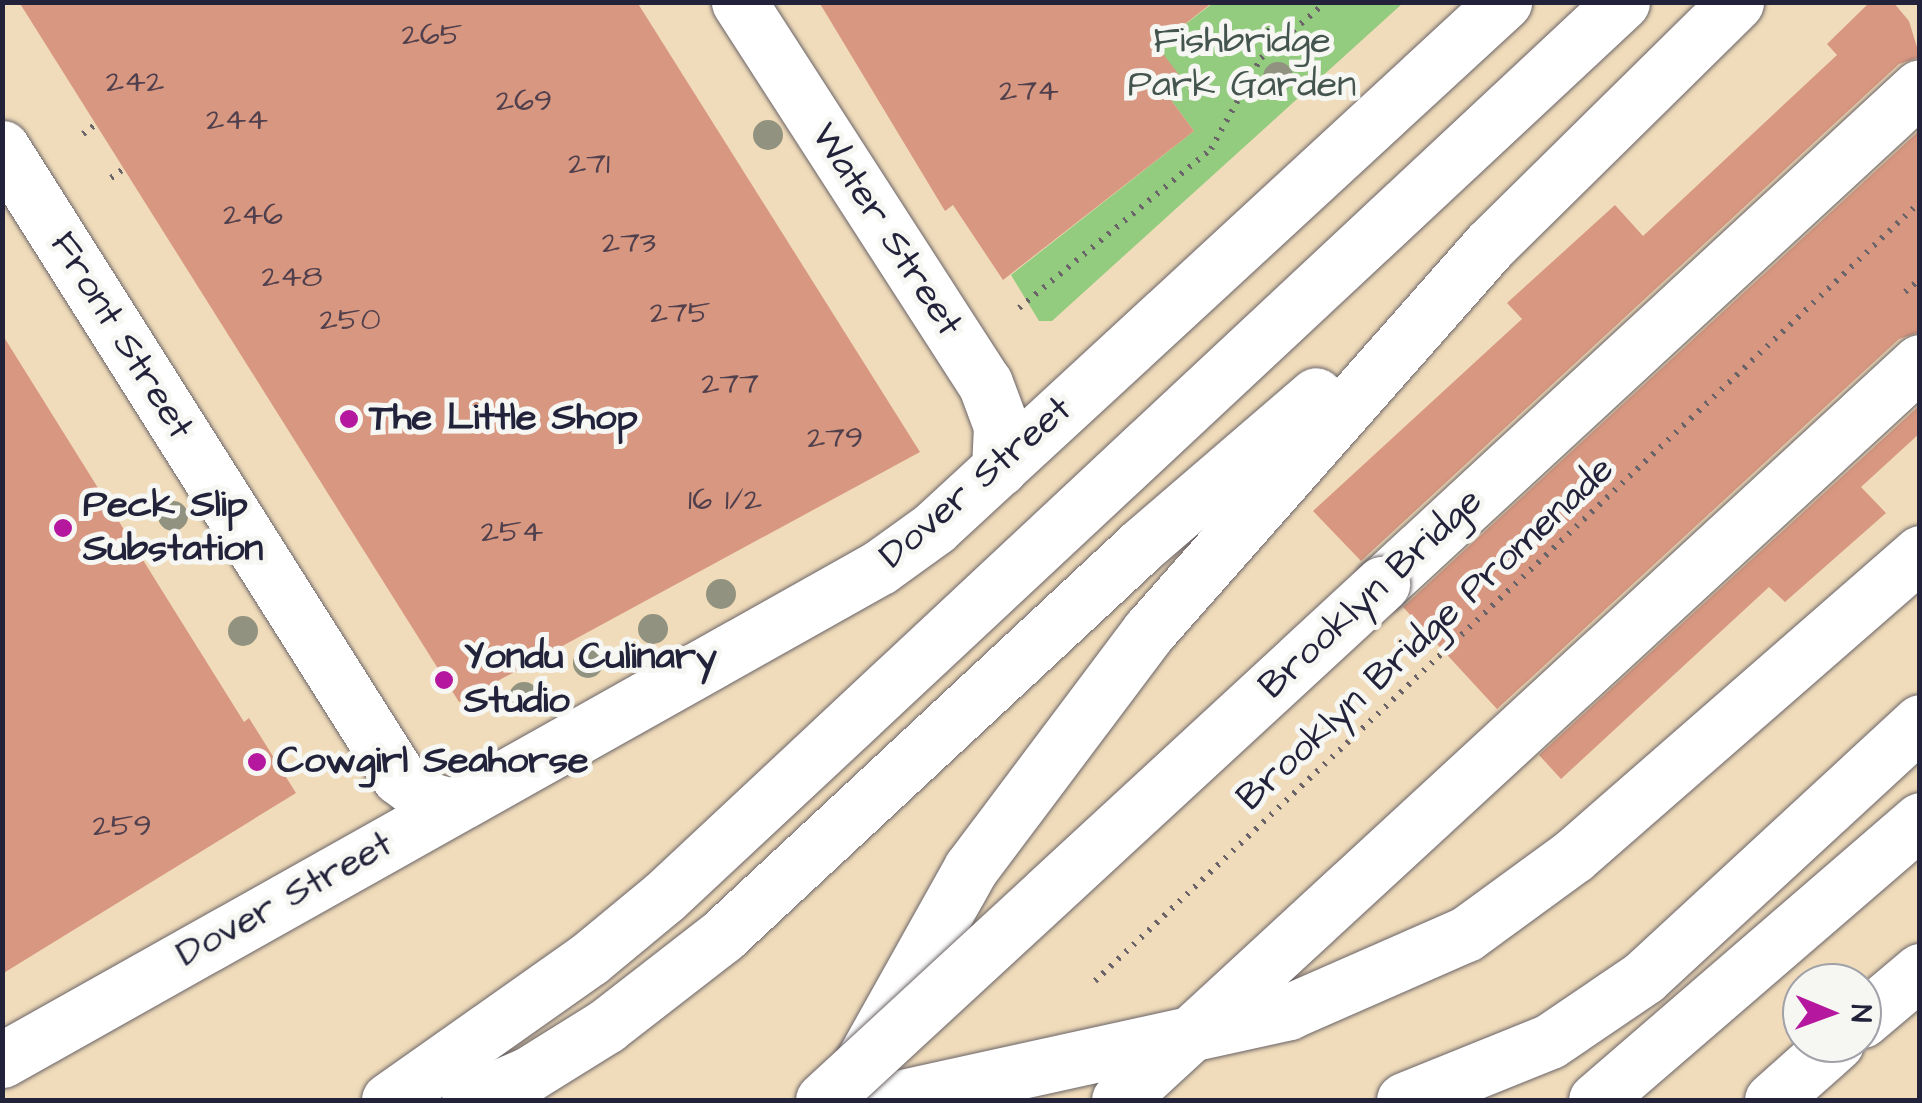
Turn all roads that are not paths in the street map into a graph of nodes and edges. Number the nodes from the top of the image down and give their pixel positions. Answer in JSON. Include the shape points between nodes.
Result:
{"nodes":[{"id":1,"x":739,"y":2,"type":"edge"},
{"id":2,"x":1504,"y":2,"type":"edge"},
{"id":3,"x":1622,"y":2,"type":"edge"},
{"id":4,"x":1736,"y":2,"type":"edge"},
{"id":5,"x":1920,"y":87,"type":"edge"},
{"id":6,"x":2,"y":148,"type":"edge"},
{"id":7,"x":1489,"y":246,"type":"junction"},
{"id":8,"x":1920,"y":362,"type":"edge"},
{"id":9,"x":999,"y":469,"type":"junction"},
{"id":10,"x":1920,"y":553,"type":"edge"},
{"id":11,"x":1920,"y":722,"type":"edge"},
{"id":12,"x":452,"y":806,"type":"junction"},
{"id":13,"x":1920,"y":820,"type":"edge"},
{"id":14,"x":1920,"y":971,"type":"edge"},
{"id":15,"x":1882,"y":1003,"type":"edge"},
{"id":16,"x":2,"y":1060,"type":"edge"},
{"id":17,"x":1814,"y":1063,"type":"edge"},
{"id":18,"x":389,"y":1100,"type":"edge"},
{"id":19,"x":469,"y":1100,"type":"edge"},
{"id":20,"x":822,"y":1100,"type":"edge"},
{"id":21,"x":845,"y":1100,"type":"edge"},
{"id":22,"x":889,"y":1100,"type":"edge"},
{"id":23,"x":1119,"y":1100,"type":"edge"},
{"id":24,"x":1404,"y":1100,"type":"edge"},
{"id":25,"x":1596,"y":1100,"type":"edge"},
{"id":26,"x":1772,"y":1100,"type":"edge"}],
"edges":[{"from":1,"to":9,"type":"main road","name":"Water Street","via":[[985,384],[1001,426]]},
{"from":2,"to":9,"type":"main road","name":"Dover Street"},
{"from":3,"to":18,"type":"main road","via":[[664,896],[560,980]]},
{"from":4,"to":7,"type":"main road"},
{"from":5,"to":20,"type":"main road","name":"Brooklyn Bridge","bridge":true},
{"from":6,"to":12,"type":"main road","name":"Front Street","via":[[399,778]]},
{"from":7,"to":19,"type":"main road","via":[[1143,544],[722,936],[606,1026],[529,1074]]},
{"from":7,"to":21,"type":"main road","bridge":true,"via":[[1242,522],[1060,746],[930,934]]},
{"from":8,"to":23,"type":"main road"},
{"from":9,"to":12,"type":"main road","name":"Dover Street","via":[[934,528],[826,602]]},
{"from":10,"to":22,"type":"main road","via":[[1522,896],[1406,965],[1288,1012]]},
{"from":11,"to":24,"type":"main road","via":[[1644,978],[1536,1048]]},
{"from":12,"to":16,"type":"main road","name":"Dover Street"},
{"from":13,"to":25,"type":"main road"},
{"from":14,"to":15,"type":"main road"},
{"from":17,"to":26,"type":"main road"}]}
